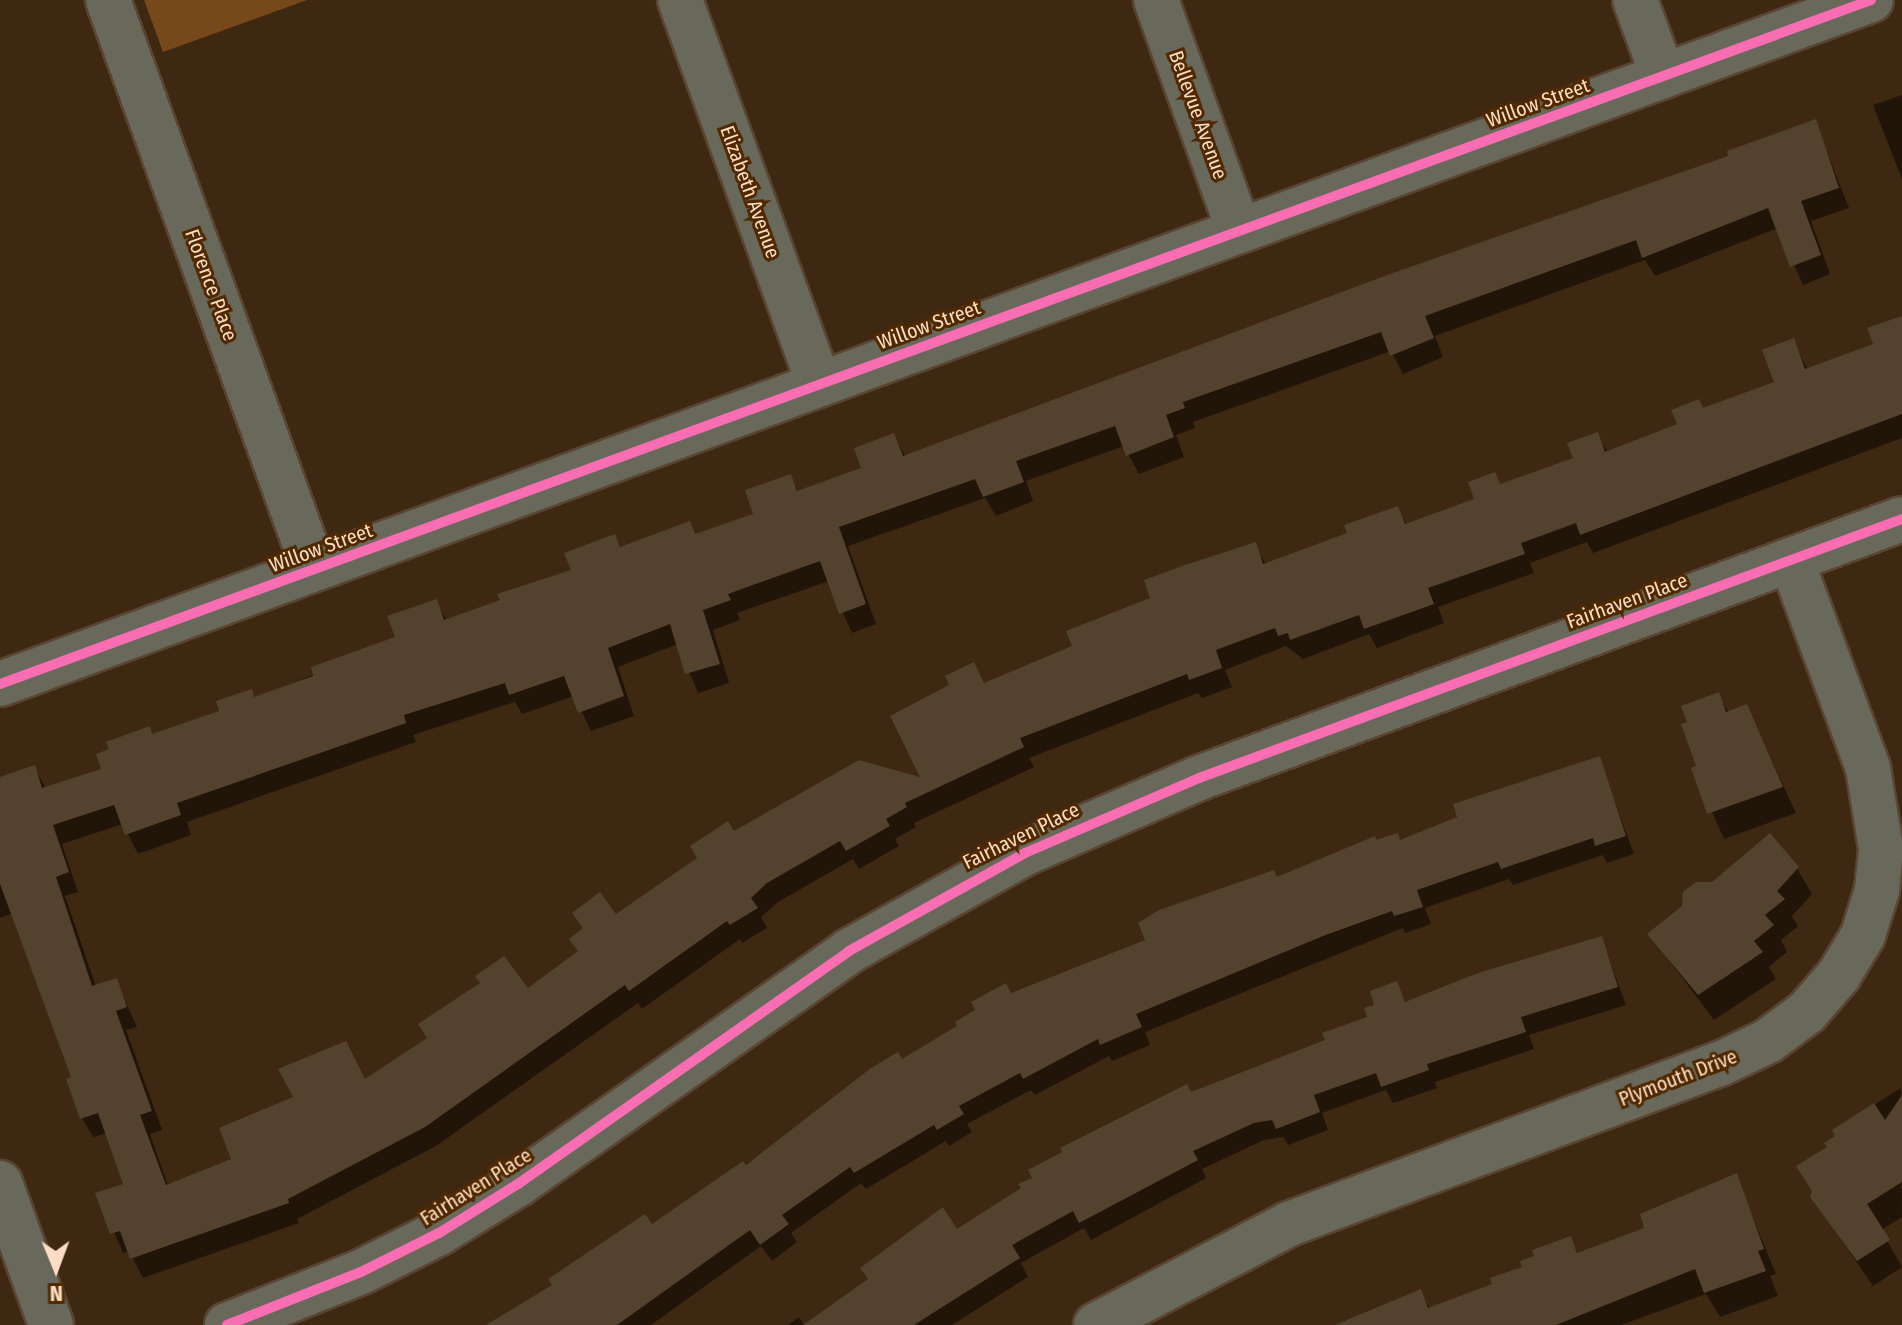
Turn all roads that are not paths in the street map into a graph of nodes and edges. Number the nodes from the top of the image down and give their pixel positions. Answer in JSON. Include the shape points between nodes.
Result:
{"nodes":[{"id":1,"x":108,"y":0,"type":"edge"},
{"id":2,"x":680,"y":0,"type":"edge"},
{"id":3,"x":1156,"y":0,"type":"edge"},
{"id":4,"x":1635,"y":0,"type":"edge"},
{"id":5,"x":1871,"y":0,"type":"edge"},
{"id":6,"x":1663,"y":76,"type":"junction"},
{"id":7,"x":1239,"y":231,"type":"junction"},
{"id":8,"x":819,"y":384,"type":"junction"},
{"id":9,"x":1902,"y":519,"type":"edge"},
{"id":10,"x":1791,"y":560,"type":"junction"},
{"id":11,"x":314,"y":569,"type":"junction"},
{"id":12,"x":0,"y":684,"type":"edge"},
{"id":13,"x":0,"y":1183,"type":"edge"},
{"id":14,"x":51,"y":1325,"type":"edge"},
{"id":15,"x":227,"y":1325,"type":"edge"},
{"id":16,"x":1096,"y":1325,"type":"edge"}],
"edges":[{"from":1,"to":11,"type":"street","name":"Florence Place"},
{"from":2,"to":8,"type":"street","name":"Elizabeth Avenue"},
{"from":3,"to":7,"type":"street","name":"Bellevue Avenue"},
{"from":4,"to":6,"type":"street"},
{"from":5,"to":6,"type":"street","name":"Willow Street"},
{"from":6,"to":7,"type":"street","name":"Willow Street"},
{"from":7,"to":8,"type":"street","name":"Willow Street"},
{"from":8,"to":11,"type":"street","name":"Willow Street"},
{"from":9,"to":10,"type":"street","name":"Fairhaven Place"},
{"from":10,"to":15,"type":"street","name":"Fairhaven Place","via":[[1199,778],[1025,853],[849,951],[518,1184],[439,1233],[361,1272]]},
{"from":10,"to":16,"type":"street","name":"Plymouth Drive","via":[[1868,768],[1881,849],[1877,890],[1863,935],[1839,975],[1807,1012],[1768,1041],[1720,1064],[1289,1224]]},
{"from":11,"to":12,"type":"street","name":"Willow Street"},
{"from":13,"to":14,"type":"street"}]}
